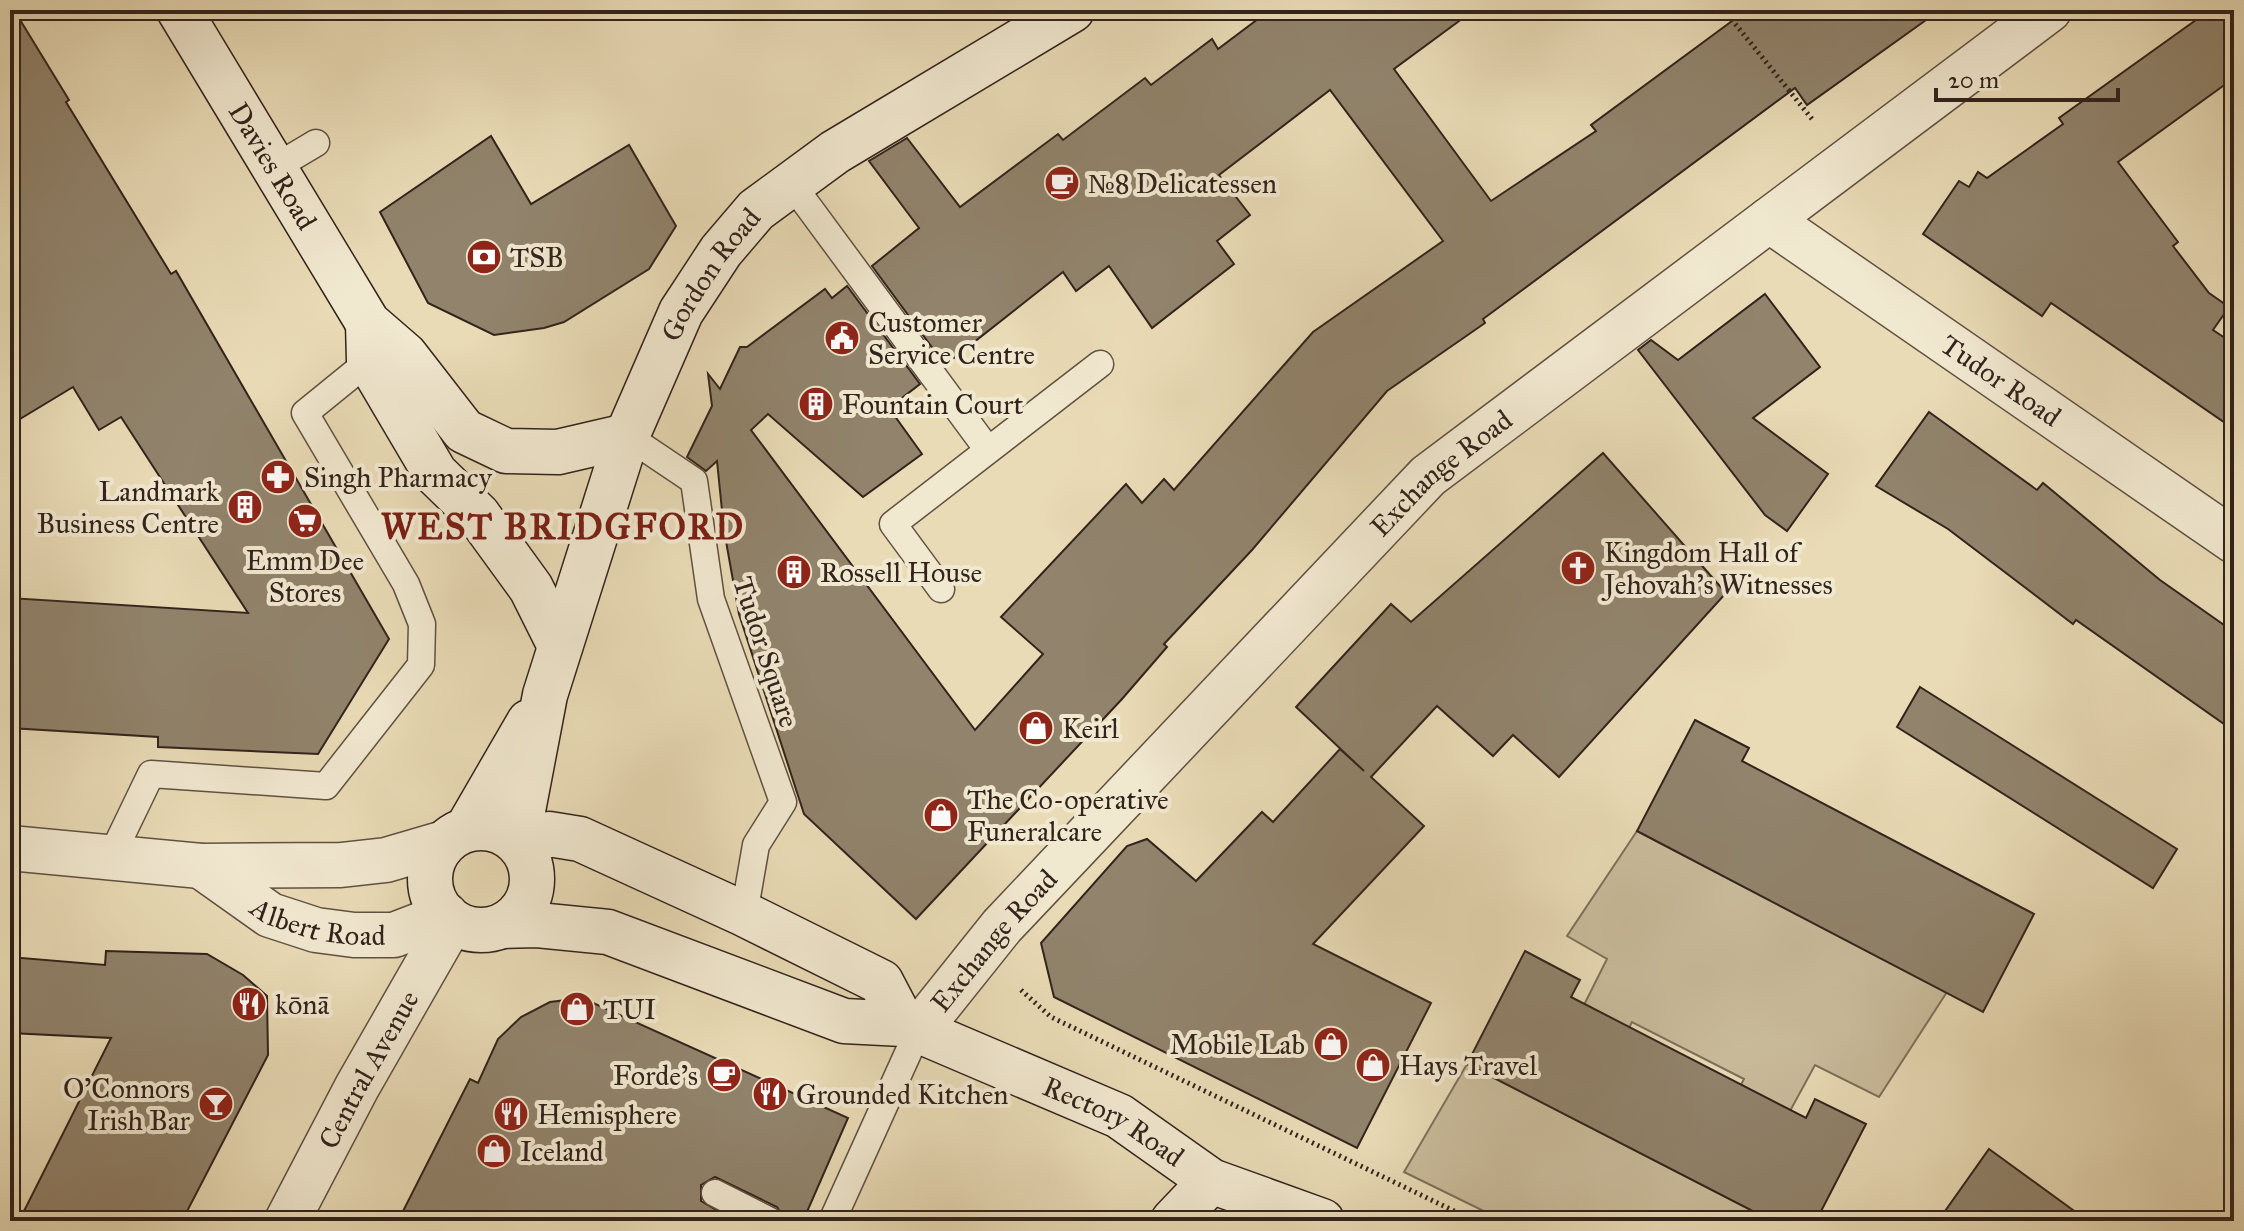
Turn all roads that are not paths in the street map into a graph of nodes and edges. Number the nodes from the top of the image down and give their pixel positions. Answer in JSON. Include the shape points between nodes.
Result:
{"nodes":[{"id":1,"x":179,"y":10,"type":"edge"},
{"id":2,"x":1072,"y":10,"type":"edge"},
{"id":3,"x":2049,"y":10,"type":"edge"},
{"id":4,"x":316,"y":143,"type":"dead end"},
{"id":5,"x":274,"y":168,"type":"junction"},
{"id":6,"x":791,"y":183,"type":"junction"},
{"id":7,"x":1769,"y":220,"type":"junction"},
{"id":8,"x":369,"y":342,"type":"junction"},
{"id":9,"x":1100,"y":364,"type":"dead end"},
{"id":10,"x":627,"y":436,"type":"junction"},
{"id":11,"x":988,"y":450,"type":"junction"},
{"id":12,"x":2234,"y":541,"type":"edge"},
{"id":13,"x":941,"y":589,"type":"dead end"},
{"id":14,"x":560,"y":646,"type":"junction"},
{"id":15,"x":545,"y":695,"type":"junction"},
{"id":16,"x":456,"y":836,"type":"junction"},
{"id":17,"x":520,"y":845,"type":"junction"},
{"id":18,"x":10,"y":848,"type":"edge"},
{"id":19,"x":110,"y":859,"type":"junction"},
{"id":20,"x":201,"y":866,"type":"junction"},
{"id":21,"x":744,"y":914,"type":"junction"},
{"id":22,"x":449,"y":918,"type":"junction"},
{"id":23,"x":502,"y":926,"type":"junction"},
{"id":24,"x":911,"y":1027,"type":"junction"},
{"id":25,"x":1211,"y":1181,"type":"junction"},
{"id":26,"x":715,"y":1193,"type":"dead end"},
{"id":27,"x":287,"y":1221,"type":"edge"},
{"id":28,"x":770,"y":1221,"type":"edge"},
{"id":29,"x":832,"y":1221,"type":"edge"},
{"id":30,"x":1173,"y":1221,"type":"edge"},
{"id":31,"x":1322,"y":1221,"type":"edge"}],
"edges":[{"from":1,"to":5,"type":"street","name":"Davies Road"},
{"from":2,"to":6,"type":"street","name":"Gordon Road"},
{"from":3,"to":7,"type":"street","name":"Exchange Road"},
{"from":4,"to":5,"type":"lane"},
{"from":5,"to":8,"type":"street","name":"Davies Road"},
{"from":6,"to":10,"type":"street","name":"Gordon Road","via":[[742,225],[681,312]]},
{"from":6,"to":11,"type":"lane"},
{"from":7,"to":12,"type":"street","name":"Tudor Road"},
{"from":7,"to":24,"type":"street","name":"Exchange Road","via":[[1428,476]]},
{"from":8,"to":10,"type":"street","name":"Davies Road","via":[[405,355],[464,431],[506,451],[558,452]]},
{"from":8,"to":14,"type":"street","name":"Davies Road","via":[[435,473],[478,515],[531,588]]},
{"from":8,"to":19,"type":"lane","via":[[305,413],[406,584],[422,624],[421,665],[326,786],[151,774]]},
{"from":9,"to":11,"type":"lane"},
{"from":10,"to":14,"type":"street","name":"Gordon Road"},
{"from":10,"to":21,"type":"lane","name":"Tudor Square","via":[[694,481],[711,599],[783,802],[756,845]]},
{"from":11,"to":13,"type":"lane","via":[[893,524]]},
{"from":14,"to":15,"type":"street","name":"Gordon Road"},
{"from":15,"to":16,"type":"street","name":"Gordon Road"},
{"from":15,"to":17,"type":"street","name":"Gordon Road"},
{"from":16,"to":17,"type":"street","via":[[494,829]]},
{"from":16,"to":20,"type":"street","name":"Albert Road","via":[[386,860]]},
{"from":16,"to":22,"type":"street","via":[[434,857],[430,888]]},
{"from":17,"to":21,"type":"street","via":[[549,834],[580,839]]},
{"from":17,"to":23,"type":"street","via":[[532,876],[531,892]]},
{"from":18,"to":19,"type":"street","name":"Albert Road"},
{"from":19,"to":20,"type":"street","name":"Albert Road"},
{"from":20,"to":22,"type":"street","name":"Albert Road","via":[[270,915],[316,930],[394,935]]},
{"from":21,"to":24,"type":"street","via":[[881,982]]},
{"from":22,"to":23,"type":"street","via":[[468,928]]},
{"from":22,"to":27,"type":"street","name":"Central Avenue"},
{"from":23,"to":24,"type":"street","name":"Rectory Road","via":[[608,932],[844,1021]]},
{"from":24,"to":25,"type":"street","name":"Rectory Road","via":[[1119,1116]]},
{"from":24,"to":29,"type":"lane"},
{"from":25,"to":30,"type":"street"},
{"from":25,"to":31,"type":"street","name":"Rectory Road"},
{"from":26,"to":28,"type":"lane"}]}
